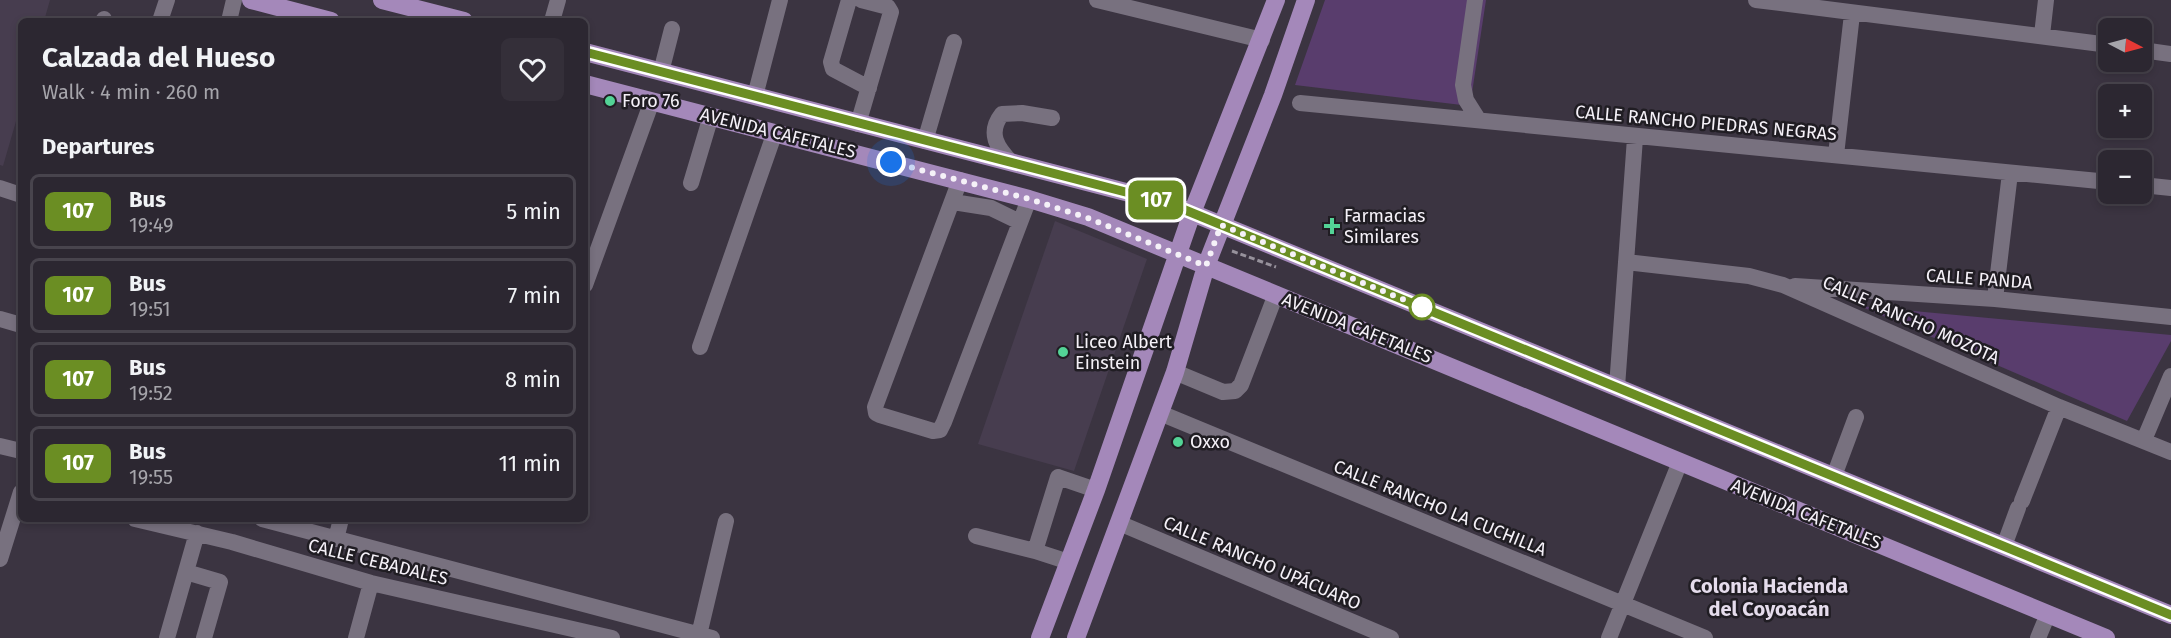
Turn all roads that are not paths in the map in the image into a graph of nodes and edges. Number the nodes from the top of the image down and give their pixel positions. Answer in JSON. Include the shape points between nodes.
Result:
{"nodes":[{"id":1,"x":167,"y":0,"type":"edge"},
{"id":2,"x":234,"y":0,"type":"edge"},
{"id":3,"x":251,"y":0,"type":"edge"},
{"id":4,"x":382,"y":0,"type":"edge"},
{"id":5,"x":558,"y":0,"type":"edge"},
{"id":6,"x":780,"y":0,"type":"edge"},
{"id":7,"x":849,"y":0,"type":"edge"},
{"id":8,"x":861,"y":0,"type":"edge"},
{"id":9,"x":1097,"y":0,"type":"edge"},
{"id":10,"x":1276,"y":0,"type":"edge"},
{"id":11,"x":1306,"y":0,"type":"edge"},
{"id":12,"x":1475,"y":0,"type":"edge"},
{"id":13,"x":1758,"y":0,"type":"edge"},
{"id":14,"x":2046,"y":0,"type":"edge"},
{"id":15,"x":408,"y":3,"type":"edge"},
{"id":16,"x":1852,"y":14,"type":"junction"},
{"id":17,"x":161,"y":18,"type":"edge"},
{"id":18,"x":230,"y":18,"type":"edge"},
{"id":19,"x":317,"y":18,"type":"edge"},
{"id":20,"x":455,"y":18,"type":"edge"},
{"id":21,"x":553,"y":18,"type":"edge"},
{"id":22,"x":672,"y":29,"type":"dead end"},
{"id":23,"x":2042,"y":35,"type":"junction"},
{"id":24,"x":1262,"y":40,"type":"junction"},
{"id":25,"x":954,"y":42,"type":"dead end"},
{"id":26,"x":2098,"y":43,"type":"edge"},
{"id":27,"x":2152,"y":51,"type":"edge"},
{"id":28,"x":588,"y":53,"type":"edge"},
{"id":29,"x":2171,"y":54,"type":"edge"},
{"id":30,"x":661,"y":72,"type":"junction"},
{"id":31,"x":588,"y":85,"type":"edge"},
{"id":32,"x":869,"y":88,"type":"junction"},
{"id":33,"x":755,"y":96,"type":"junction"},
{"id":34,"x":652,"y":101,"type":"junction"},
{"id":35,"x":1300,"y":103,"type":"dead end"},
{"id":36,"x":711,"y":116,"type":"junction"},
{"id":37,"x":1052,"y":118,"type":"dead end"},
{"id":38,"x":1478,"y":119,"type":"junction"},
{"id":39,"x":858,"y":124,"type":"junction"},
{"id":40,"x":775,"y":132,"type":"junction"},
{"id":41,"x":1635,"y":138,"type":"junction"},
{"id":42,"x":926,"y":141,"type":"junction"},
{"id":43,"x":1836,"y":155,"type":"junction"},
{"id":44,"x":1012,"y":163,"type":"junction"},
{"id":45,"x":2010,"y":173,"type":"junction"},
{"id":46,"x":2098,"y":181,"type":"edge"},
{"id":47,"x":691,"y":183,"type":"dead end"},
{"id":48,"x":2152,"y":186,"type":"edge"},
{"id":49,"x":0,"y":188,"type":"edge"},
{"id":50,"x":2171,"y":188,"type":"edge"},
{"id":51,"x":956,"y":192,"type":"junction"},
{"id":52,"x":18,"y":194,"type":"edge"},
{"id":53,"x":1025,"y":211,"type":"junction"},
{"id":54,"x":1192,"y":213,"type":"junction"},
{"id":55,"x":1221,"y":225,"type":"junction"},
{"id":56,"x":1178,"y":254,"type":"junction"},
{"id":57,"x":1626,"y":262,"type":"junction"},
{"id":58,"x":1206,"y":266,"type":"junction"},
{"id":59,"x":588,"y":277,"type":"edge"},
{"id":60,"x":1783,"y":285,"type":"junction"},
{"id":61,"x":1276,"y":294,"type":"junction"},
{"id":62,"x":1995,"y":299,"type":"junction"},
{"id":63,"x":2171,"y":317,"type":"edge"},
{"id":64,"x":0,"y":319,"type":"edge"},
{"id":65,"x":18,"y":324,"type":"edge"},
{"id":66,"x":700,"y":347,"type":"dead end"},
{"id":67,"x":1175,"y":372,"type":"junction"},
{"id":68,"x":2171,"y":376,"type":"edge"},
{"id":69,"x":1617,"y":387,"type":"junction"},
{"id":70,"x":2059,"y":407,"type":"junction"},
{"id":71,"x":1160,"y":413,"type":"junction"},
{"id":72,"x":1856,"y":417,"type":"dead end"},
{"id":73,"x":2144,"y":440,"type":"junction"},
{"id":74,"x":0,"y":446,"type":"edge"},
{"id":75,"x":18,"y":450,"type":"edge"},
{"id":76,"x":2171,"y":452,"type":"edge"},
{"id":77,"x":1680,"y":462,"type":"junction"},
{"id":78,"x":1834,"y":476,"type":"junction"},
{"id":79,"x":1096,"y":490,"type":"junction"},
{"id":80,"x":18,"y":502,"type":"edge"},
{"id":81,"x":726,"y":520,"type":"dead end"},
{"id":82,"x":273,"y":522,"type":"edge"},
{"id":83,"x":340,"y":522,"type":"edge"},
{"id":84,"x":170,"y":523,"type":"edge"},
{"id":85,"x":1119,"y":523,"type":"junction"},
{"id":86,"x":197,"y":533,"type":"junction"},
{"id":87,"x":976,"y":536,"type":"dead end"},
{"id":88,"x":336,"y":539,"type":"junction"},
{"id":89,"x":2004,"y":546,"type":"junction"},
{"id":90,"x":1035,"y":551,"type":"junction"},
{"id":91,"x":0,"y":559,"type":"edge"},
{"id":92,"x":1069,"y":562,"type":"junction"},
{"id":93,"x":186,"y":572,"type":"junction"},
{"id":94,"x":371,"y":583,"type":"junction"},
{"id":95,"x":1622,"y":604,"type":"junction"},
{"id":96,"x":2048,"y":614,"type":"junction"},
{"id":97,"x":2171,"y":615,"type":"edge"},
{"id":98,"x":592,"y":636,"type":"edge"},
{"id":99,"x":706,"y":636,"type":"edge"},
{"id":100,"x":167,"y":638,"type":"edge"},
{"id":101,"x":204,"y":638,"type":"edge"},
{"id":102,"x":356,"y":638,"type":"edge"},
{"id":103,"x":612,"y":638,"type":"edge"},
{"id":104,"x":1040,"y":638,"type":"edge"},
{"id":105,"x":1077,"y":638,"type":"edge"},
{"id":106,"x":1391,"y":638,"type":"edge"},
{"id":107,"x":1609,"y":638,"type":"edge"},
{"id":108,"x":1705,"y":638,"type":"edge"},
{"id":109,"x":2038,"y":638,"type":"edge"},
{"id":110,"x":2106,"y":638,"type":"edge"}],
"edges":[{"from":1,"to":17,"type":"street"},
{"from":2,"to":18,"type":"street"},
{"from":3,"to":19,"type":"main road"},
{"from":4,"to":15,"type":"main road"},
{"from":5,"to":21,"type":"street"},
{"from":6,"to":33,"type":"street"},
{"from":7,"to":32,"type":"street","via":[[831,62],[833,69]]},
{"from":8,"to":32,"type":"street","via":[[888,7],[891,12]]},
{"from":9,"to":24,"type":"street"},
{"from":10,"to":24,"type":"main road"},
{"from":11,"to":55,"type":"main road"},
{"from":12,"to":38,"type":"street","via":[[1463,85],[1466,100]]},
{"from":13,"to":16,"type":"street"},
{"from":14,"to":23,"type":"street"},
{"from":15,"to":20,"type":"main road"},
{"from":16,"to":23,"type":"street"},
{"from":16,"to":43,"type":"street"},
{"from":22,"to":30,"type":"street"},
{"from":23,"to":26,"type":"street"},
{"from":24,"to":54,"type":"main road"},
{"from":25,"to":42,"type":"street"},
{"from":27,"to":29,"type":"street"},
{"from":28,"to":30,"type":"main road","name":"AVENIDA CAFETALES"},
{"from":30,"to":33,"type":"main road","name":"AVENIDA CAFETALES"},
{"from":31,"to":34,"type":"main road","name":"AVENIDA CAFETALES"},
{"from":32,"to":39,"type":"street"},
{"from":33,"to":39,"type":"main road","name":"AVENIDA CAFETALES"},
{"from":34,"to":36,"type":"main road","name":"AVENIDA CAFETALES"},
{"from":34,"to":59,"type":"street"},
{"from":35,"to":38,"type":"street","name":"CALLE RANCHO PIEDRAS NEGRAS"},
{"from":36,"to":40,"type":"main road","name":"AVENIDA CAFETALES"},
{"from":36,"to":47,"type":"street"},
{"from":37,"to":44,"type":"street","via":[[1002,114],[994,129],[995,140]]},
{"from":38,"to":41,"type":"street","name":"CALLE RANCHO PIEDRAS NEGRAS"},
{"from":39,"to":42,"type":"main road","name":"AVENIDA CAFETALES"},
{"from":40,"to":51,"type":"main road","name":"AVENIDA CAFETALES"},
{"from":40,"to":66,"type":"street"},
{"from":41,"to":43,"type":"street","name":"CALLE RANCHO PIEDRAS NEGRAS"},
{"from":41,"to":57,"type":"street"},
{"from":42,"to":44,"type":"main road","name":"AVENIDA CAFETALES"},
{"from":43,"to":45,"type":"street","name":"CALLE RANCHO PIEDRAS NEGRAS"},
{"from":44,"to":54,"type":"main road","name":"AVENIDA CAFETALES","via":[[1168,203]]},
{"from":45,"to":46,"type":"street","name":"CALLE RANCHO PIEDRAS NEGRAS"},
{"from":45,"to":62,"type":"street"},
{"from":48,"to":50,"type":"street"},
{"from":49,"to":52,"type":"street"},
{"from":51,"to":53,"type":"main road","name":"AVENIDA CAFETALES"},
{"from":51,"to":53,"type":"street","via":[[875,407],[880,415],[933,431],[939,430]]},
{"from":53,"to":56,"type":"main road","name":"AVENIDA CAFETALES","via":[[1088,218]]},
{"from":54,"to":55,"type":"main road","name":"AVENIDA CAFETALES"},
{"from":54,"to":56,"type":"main road"},
{"from":55,"to":58,"type":"main road"},
{"from":55,"to":69,"type":"main road","name":"AVENIDA CAFETALES"},
{"from":56,"to":58,"type":"main road","name":"AVENIDA CAFETALES"},
{"from":56,"to":79,"type":"main road"},
{"from":57,"to":60,"type":"street","name":"CALLE RANCHO MOZOTA","via":[[1749,276]]},
{"from":57,"to":69,"type":"street"},
{"from":58,"to":61,"type":"main road","name":"AVENIDA CAFETALES"},
{"from":58,"to":67,"type":"main road"},
{"from":60,"to":62,"type":"street","name":"CALLE PANDA"},
{"from":60,"to":70,"type":"street","name":"CALLE RANCHO MOZOTA"},
{"from":61,"to":67,"type":"street","via":[[1241,385],[1235,391],[1223,392]]},
{"from":61,"to":77,"type":"main road","name":"AVENIDA CAFETALES"},
{"from":62,"to":63,"type":"street","name":"CALLE PANDA"},
{"from":64,"to":65,"type":"street"},
{"from":67,"to":71,"type":"main road"},
{"from":68,"to":73,"type":"street"},
{"from":69,"to":78,"type":"main road","name":"AVENIDA CAFETALES"},
{"from":70,"to":73,"type":"street","name":"CALLE RANCHO MOZOTA"},
{"from":70,"to":89,"type":"street"},
{"from":71,"to":85,"type":"main road"},
{"from":71,"to":95,"type":"street","name":"CALLE RANCHO LA CUCHILLA"},
{"from":72,"to":78,"type":"street"},
{"from":73,"to":76,"type":"street","name":"CALLE RANCHO MOZOTA"},
{"from":74,"to":75,"type":"street"},
{"from":77,"to":95,"type":"street"},
{"from":77,"to":96,"type":"main road","name":"AVENIDA CAFETALES"},
{"from":78,"to":89,"type":"main road","name":"AVENIDA CAFETALES"},
{"from":79,"to":90,"type":"street","via":[[1058,477]]},
{"from":79,"to":92,"type":"main road"},
{"from":80,"to":91,"type":"street"},
{"from":81,"to":99,"type":"street"},
{"from":82,"to":88,"type":"street"},
{"from":83,"to":88,"type":"street"},
{"from":84,"to":86,"type":"street","name":"CALLE CEBADALES"},
{"from":85,"to":105,"type":"main road"},
{"from":85,"to":106,"type":"street","name":"CALLE RANCHO UPÁCUARO"},
{"from":86,"to":93,"type":"street"},
{"from":86,"to":94,"type":"street","name":"CALLE CEBADALES"},
{"from":87,"to":90,"type":"street"},
{"from":88,"to":99,"type":"street"},
{"from":89,"to":97,"type":"main road","name":"AVENIDA CAFETALES"},
{"from":90,"to":92,"type":"street"},
{"from":92,"to":104,"type":"main road"},
{"from":93,"to":100,"type":"street"},
{"from":93,"to":101,"type":"street","via":[[220,582]]},
{"from":94,"to":98,"type":"street","name":"CALLE CEBADALES"},
{"from":94,"to":102,"type":"street"},
{"from":95,"to":107,"type":"street"},
{"from":95,"to":108,"type":"street","name":"CALLE RANCHO LA CUCHILLA"},
{"from":96,"to":109,"type":"street"},
{"from":96,"to":110,"type":"main road","name":"AVENIDA CAFETALES"},
{"from":98,"to":103,"type":"street","name":"CALLE CEBADALES"}]}
